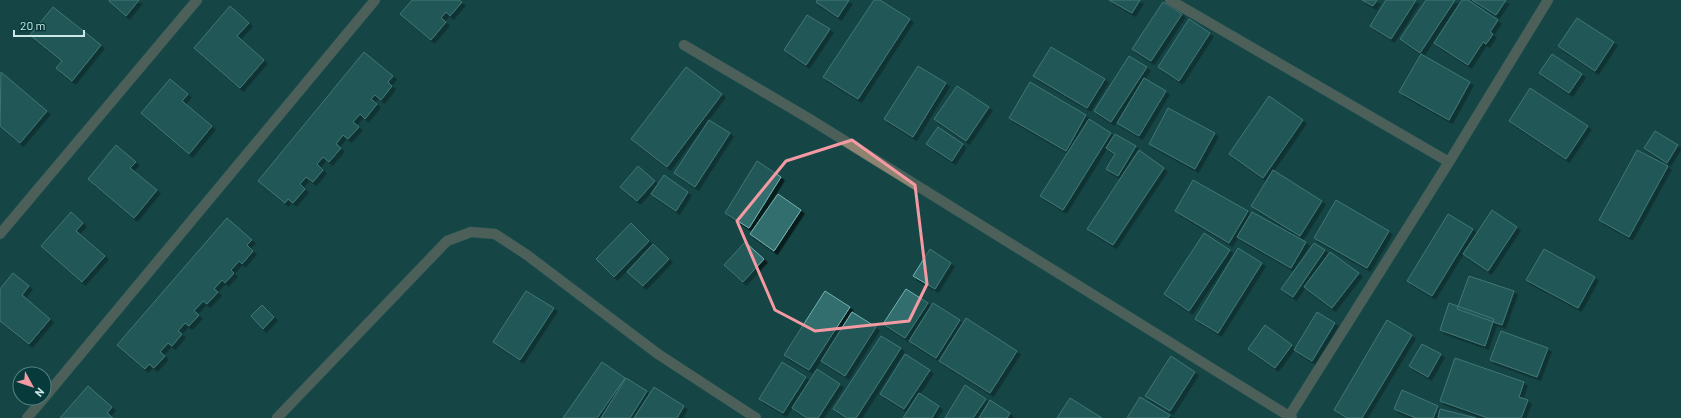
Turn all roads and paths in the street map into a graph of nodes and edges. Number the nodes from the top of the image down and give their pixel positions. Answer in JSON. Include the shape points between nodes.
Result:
{"nodes":[{"id":1,"x":197,"y":0,"type":"edge"},
{"id":2,"x":375,"y":0,"type":"edge"},
{"id":3,"x":1170,"y":0,"type":"edge"},
{"id":4,"x":1548,"y":0,"type":"edge"},
{"id":5,"x":684,"y":45,"type":"dead end"},
{"id":6,"x":1449,"y":162,"type":"junction"},
{"id":7,"x":0,"y":234,"type":"edge"},
{"id":8,"x":52,"y":388,"type":"edge"},
{"id":9,"x":37,"y":406,"type":"edge"},
{"id":10,"x":283,"y":416,"type":"edge"},
{"id":11,"x":1290,"y":417,"type":"edge"},
{"id":12,"x":27,"y":418,"type":"edge"},
{"id":13,"x":756,"y":418,"type":"edge"}],
"edges":[{"from":1,"to":7,"type":"street"},
{"from":2,"to":8,"type":"street"},
{"from":3,"to":6,"type":"street"},
{"from":4,"to":6,"type":"street"},
{"from":5,"to":11,"type":"street","via":[[808,118]]},
{"from":6,"to":11,"type":"street"},
{"from":9,"to":12,"type":"street"},
{"from":10,"to":13,"type":"street","via":[[447,241],[471,232],[495,234],[658,354]]}]}
